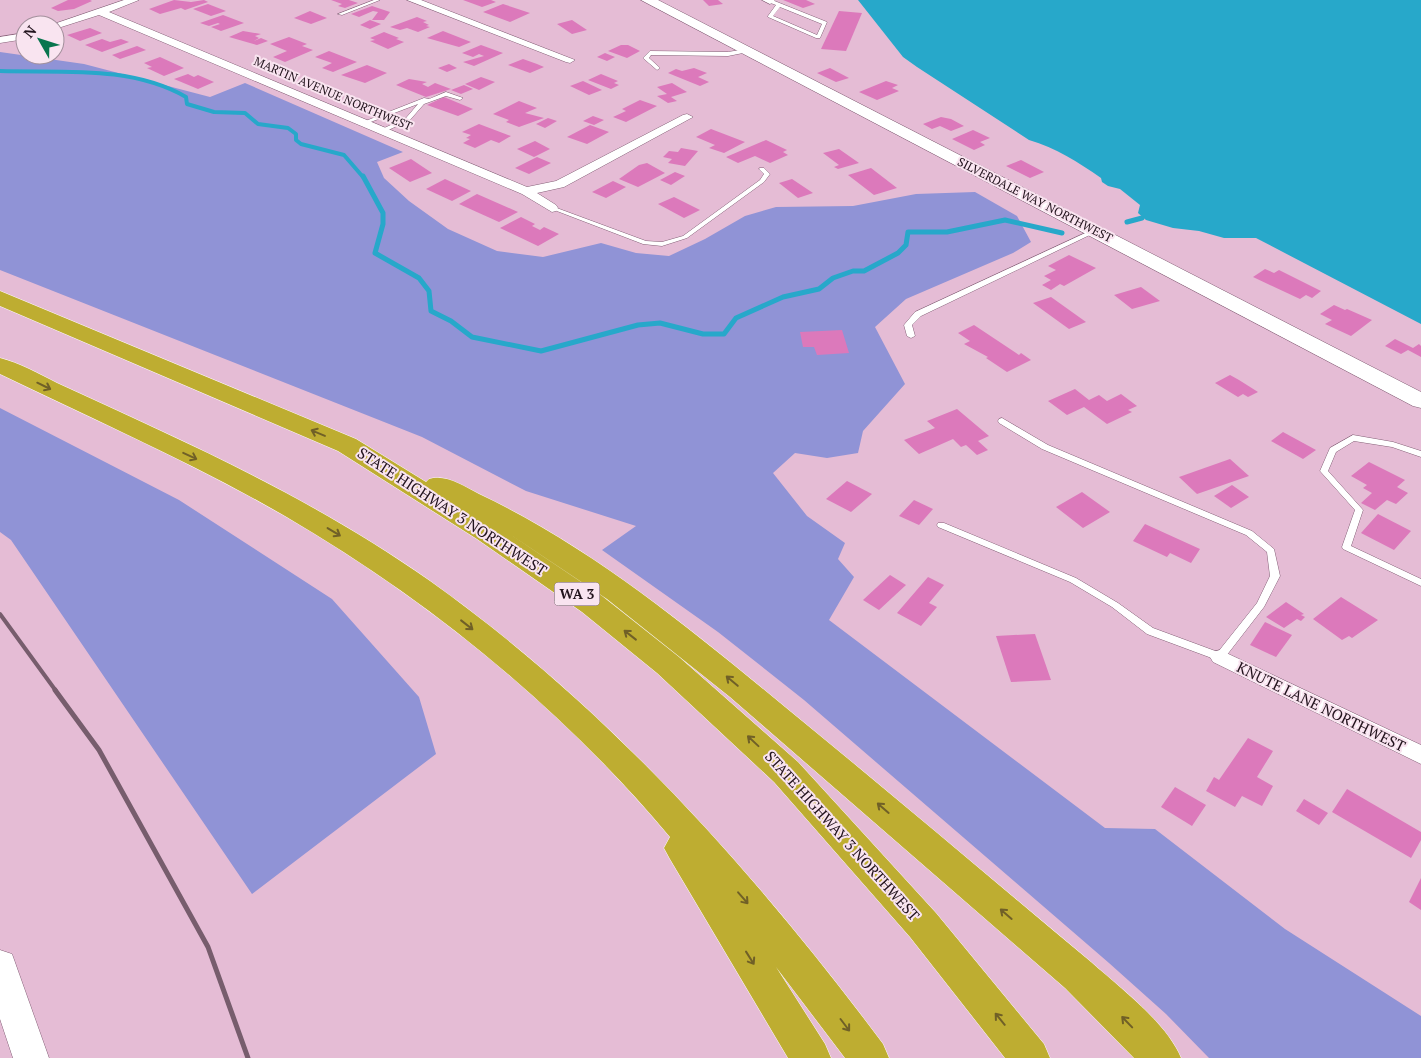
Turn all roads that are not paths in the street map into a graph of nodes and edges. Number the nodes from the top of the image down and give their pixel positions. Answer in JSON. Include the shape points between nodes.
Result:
{"nodes":[{"id":1,"x":134,"y":0,"type":"edge"},
{"id":2,"x":378,"y":0,"type":"edge"},
{"id":3,"x":412,"y":0,"type":"edge"},
{"id":4,"x":648,"y":0,"type":"edge"},
{"id":5,"x":772,"y":2,"type":"edge"},
{"id":6,"x":100,"y":11,"type":"junction"},
{"id":7,"x":340,"y":14,"type":"dead end"},
{"id":8,"x":65,"y":23,"type":"edge"},
{"id":9,"x":15,"y":38,"type":"edge"},
{"id":10,"x":0,"y":40,"type":"edge"},
{"id":11,"x":746,"y":51,"type":"junction"},
{"id":12,"x":570,"y":60,"type":"dead end"},
{"id":13,"x":657,"y":68,"type":"dead end"},
{"id":14,"x":437,"y":97,"type":"junction"},
{"id":15,"x":460,"y":98,"type":"dead end"},
{"id":16,"x":688,"y":117,"type":"dead end"},
{"id":17,"x":366,"y":122,"type":"junction"},
{"id":18,"x":384,"y":130,"type":"junction"},
{"id":19,"x":762,"y":169,"type":"dead end"},
{"id":20,"x":526,"y":191,"type":"junction"},
{"id":21,"x":552,"y":208,"type":"joint"},
{"id":22,"x":1094,"y":231,"type":"junction"},
{"id":23,"x":0,"y":298,"type":"edge"},
{"id":24,"x":911,"y":336,"type":"dead end"},
{"id":25,"x":0,"y":365,"type":"edge"},
{"id":26,"x":1421,"y":402,"type":"edge"},
{"id":27,"x":1002,"y":421,"type":"dead end"},
{"id":28,"x":348,"y":445,"type":"junction"},
{"id":29,"x":1421,"y":454,"type":"edge"},
{"id":30,"x":941,"y":525,"type":"dead end"},
{"id":31,"x":1421,"y":583,"type":"edge"},
{"id":32,"x":1220,"y":658,"type":"junction"},
{"id":33,"x":1421,"y":755,"type":"edge"},
{"id":34,"x":642,"y":782,"type":"junction"},
{"id":35,"x":0,"y":966,"type":"edge"},
{"id":36,"x":31,"y":1058,"type":"edge"},
{"id":37,"x":811,"y":1058,"type":"edge"},
{"id":38,"x":869,"y":1058,"type":"edge"},
{"id":39,"x":1030,"y":1058,"type":"edge"},
{"id":40,"x":1161,"y":1058,"type":"edge"}],
"edges":[{"from":1,"to":6,"type":"street"},
{"from":2,"to":7,"type":"lane"},
{"from":3,"to":12,"type":"street"},
{"from":4,"to":11,"type":"main road","name":"SILVERDALE WAY NORTHWEST"},
{"from":5,"to":5,"type":"lane","via":[[770,16],[818,37],[825,23]]},
{"from":6,"to":8,"type":"street"},
{"from":6,"to":17,"type":"street","name":"MARTIN AVENUE NORTHWEST"},
{"from":9,"to":10,"type":"street"},
{"from":11,"to":13,"type":"lane","via":[[728,54],[650,53],[646,58]]},
{"from":11,"to":22,"type":"main road","name":"SILVERDALE WAY NORTHWEST"},
{"from":14,"to":15,"type":"lane","via":[[446,94]]},
{"from":14,"to":17,"type":"lane","via":[[415,101]]},
{"from":14,"to":18,"type":"lane","via":[[422,103],[408,119]]},
{"from":16,"to":20,"type":"street","via":[[560,184]]},
{"from":17,"to":18,"type":"street","name":"MARTIN AVENUE NORTHWEST"},
{"from":18,"to":20,"type":"street","name":"MARTIN AVENUE NORTHWEST"},
{"from":19,"to":21,"type":"lane","via":[[768,174],[762,180],[685,237],[671,242],[645,243]]},
{"from":20,"to":21,"type":"street","name":"MARTIN AVENUE NORTHWEST"},
{"from":22,"to":24,"type":"lane","via":[[918,314],[908,325]]},
{"from":22,"to":26,"type":"main road","name":"SILVERDALE WAY NORTHWEST"},
{"from":28,"to":23,"type":"highway","name":"STATE HIGHWAY 3 NORTHWEST","number":"WA 3","one_way":true},
{"from":25,"to":34,"type":"highway","one_way":true,"via":[[228,474],[306,516],[382,563],[435,600],[520,668]]},
{"from":27,"to":32,"type":"lane","via":[[1045,447],[1249,533],[1271,551],[1275,576],[1260,604]]},
{"from":39,"to":28,"type":"highway","name":"STATE HIGHWAY 3 NORTHWEST","number":"WA 3","one_way":true,"via":[[923,925],[786,772],[726,715],[638,641],[539,566]]},
{"from":40,"to":28,"type":"highway","one_way":true,"via":[[1126,1020],[1070,969],[711,663],[638,607],[568,557],[480,504]]},
{"from":29,"to":31,"type":"lane","via":[[1353,438],[1333,450],[1324,471],[1359,510],[1346,547]]},
{"from":30,"to":32,"type":"lane","via":[[1073,580],[1150,631]]},
{"from":32,"to":33,"type":"street","name":"KNUTE LANE NORTHWEST"},
{"from":34,"to":37,"type":"highway","one_way":true},
{"from":34,"to":38,"type":"highway","one_way":true,"via":[[769,927]]},
{"from":35,"to":36,"type":"main road"}]}
